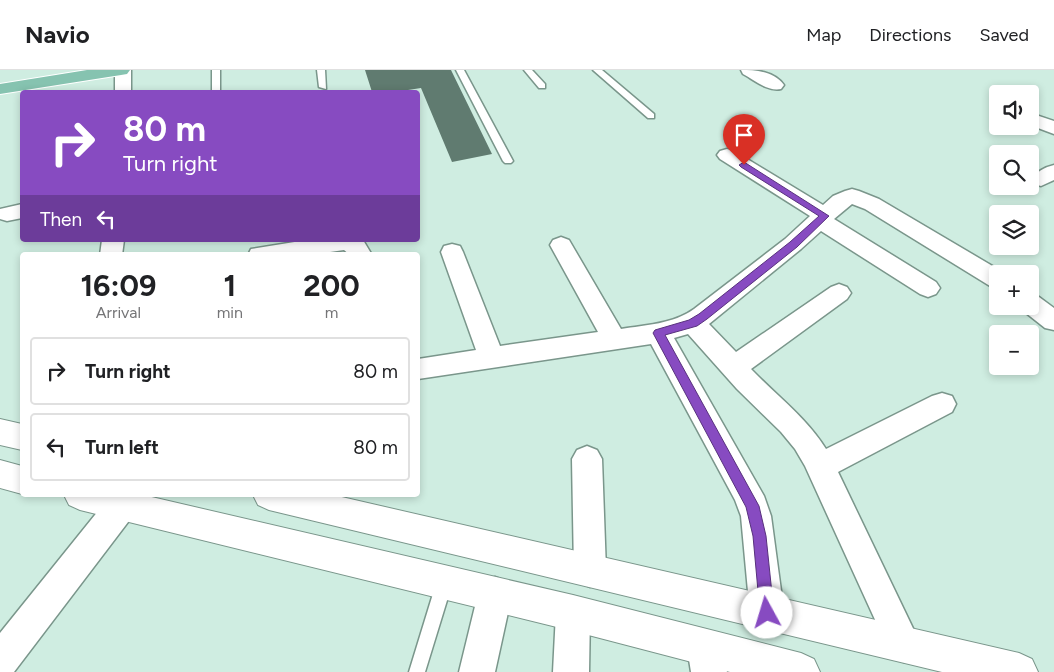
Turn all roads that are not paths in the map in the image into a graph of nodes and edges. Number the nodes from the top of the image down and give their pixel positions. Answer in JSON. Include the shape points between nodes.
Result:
{"nodes":[{"id":1,"x":62,"y":70,"type":"edge"},
{"id":2,"x":122,"y":70,"type":"edge"},
{"id":3,"x":216,"y":70,"type":"edge"},
{"id":4,"x":321,"y":70,"type":"edge"},
{"id":5,"x":460,"y":70,"type":"edge"},
{"id":6,"x":528,"y":70,"type":"edge"},
{"id":7,"x":597,"y":70,"type":"edge"},
{"id":8,"x":749,"y":70,"type":"edge"},
{"id":9,"x":96,"y":72,"type":"edge"},
{"id":10,"x":0,"y":80,"type":"edge"},
{"id":11,"x":775,"y":84,"type":"dead end"},
{"id":12,"x":542,"y":86,"type":"dead end"},
{"id":13,"x":323,"y":87,"type":"dead end"},
{"id":14,"x":0,"y":89,"type":"edge"},
{"id":15,"x":123,"y":90,"type":"edge"},
{"id":16,"x":216,"y":90,"type":"edge"},
{"id":17,"x":651,"y":116,"type":"dead end"},
{"id":18,"x":1039,"y":122,"type":"edge"},
{"id":19,"x":1054,"y":128,"type":"edge"},
{"id":20,"x":727,"y":155,"type":"dead end"},
{"id":21,"x":508,"y":161,"type":"dead end"},
{"id":22,"x":822,"y":218,"type":"junction"},
{"id":23,"x":344,"y":242,"type":"edge"},
{"id":24,"x":344,"y":242,"type":"edge"},
{"id":25,"x":561,"y":245,"type":"dead end"},
{"id":26,"x":279,"y":252,"type":"edge"},
{"id":27,"x":360,"y":252,"type":"edge"},
{"id":28,"x":452,"y":252,"type":"dead end"},
{"id":29,"x":989,"y":275,"type":"edge"},
{"id":30,"x":928,"y":288,"type":"dead end"},
{"id":31,"x":839,"y":293,"type":"dead end"},
{"id":32,"x":1039,"y":310,"type":"edge"},
{"id":33,"x":1054,"y":321,"type":"edge"},
{"id":34,"x":693,"y":323,"type":"junction"},
{"id":35,"x":658,"y":333,"type":"junction"},
{"id":36,"x":614,"y":339,"type":"junction"},
{"id":37,"x":492,"y":358,"type":"junction"},
{"id":38,"x":734,"y":368,"type":"junction"},
{"id":39,"x":420,"y":369,"type":"edge"},
{"id":40,"x":942,"y":404,"type":"dead end"},
{"id":41,"x":0,"y":432,"type":"edge"},
{"id":42,"x":20,"y":437,"type":"edge"},
{"id":43,"x":587,"y":459,"type":"dead end"},
{"id":44,"x":820,"y":467,"type":"junction"},
{"id":45,"x":0,"y":474,"type":"edge"},
{"id":46,"x":20,"y":479,"type":"edge"},
{"id":47,"x":98,"y":497,"type":"edge"},
{"id":48,"x":277,"y":497,"type":"edge"},
{"id":49,"x":125,"y":500,"type":"edge"},
{"id":50,"x":590,"y":571,"type":"junction"},
{"id":51,"x":444,"y":582,"type":"junction"},
{"id":52,"x":495,"y":594,"type":"junction"},
{"id":53,"x":573,"y":613,"type":"junction"},
{"id":54,"x":767,"y":613,"type":"junction"},
{"id":55,"x":904,"y":645,"type":"junction"},
{"id":56,"x":5,"y":647,"type":"edge"},
{"id":57,"x":706,"y":659,"type":"edge"},
{"id":58,"x":417,"y":672,"type":"edge"},
{"id":59,"x":477,"y":672,"type":"edge"},
{"id":60,"x":570,"y":672,"type":"edge"},
{"id":61,"x":801,"y":672,"type":"edge"},
{"id":62,"x":1019,"y":672,"type":"edge"}],
"edges":[{"from":1,"to":10,"type":"main road"},
{"from":2,"to":9,"type":"main road"},
{"from":2,"to":15,"type":"street"},
{"from":3,"to":16,"type":"lane"},
{"from":4,"to":13,"type":"lane"},
{"from":5,"to":21,"type":"lane"},
{"from":6,"to":12,"type":"lane"},
{"from":7,"to":17,"type":"lane"},
{"from":8,"to":11,"type":"street"},
{"from":9,"to":14,"type":"main road"},
{"from":18,"to":19,"type":"street"},
{"from":20,"to":22,"type":"street"},
{"from":22,"to":29,"type":"street","via":[[845,198],[863,199]]},
{"from":22,"to":30,"type":"street"},
{"from":22,"to":34,"type":"street"},
{"from":23,"to":27,"type":"street","via":[[353,243]]},
{"from":24,"to":26,"type":"street"},
{"from":25,"to":36,"type":"street"},
{"from":28,"to":37,"type":"street"},
{"from":31,"to":38,"type":"street"},
{"from":32,"to":33,"type":"street"},
{"from":34,"to":35,"type":"street"},
{"from":34,"to":38,"type":"street"},
{"from":35,"to":36,"type":"street"},
{"from":35,"to":54,"type":"street","via":[[749,496],[759,536]]},
{"from":36,"to":37,"type":"street"},
{"from":37,"to":39,"type":"street"},
{"from":38,"to":44,"type":"street","via":[[805,440]]},
{"from":40,"to":44,"type":"street"},
{"from":41,"to":42,"type":"street"},
{"from":43,"to":50,"type":"street"},
{"from":44,"to":55,"type":"street"},
{"from":45,"to":46,"type":"street"},
{"from":47,"to":49,"type":"street"},
{"from":48,"to":50,"type":"street"},
{"from":49,"to":51,"type":"street"},
{"from":49,"to":56,"type":"street"},
{"from":50,"to":54,"type":"street"},
{"from":51,"to":52,"type":"street"},
{"from":51,"to":58,"type":"lane"},
{"from":52,"to":53,"type":"street"},
{"from":52,"to":59,"type":"street"},
{"from":53,"to":57,"type":"street"},
{"from":53,"to":60,"type":"street"},
{"from":54,"to":55,"type":"street"},
{"from":55,"to":62,"type":"street"},
{"from":57,"to":61,"type":"street"}]}
